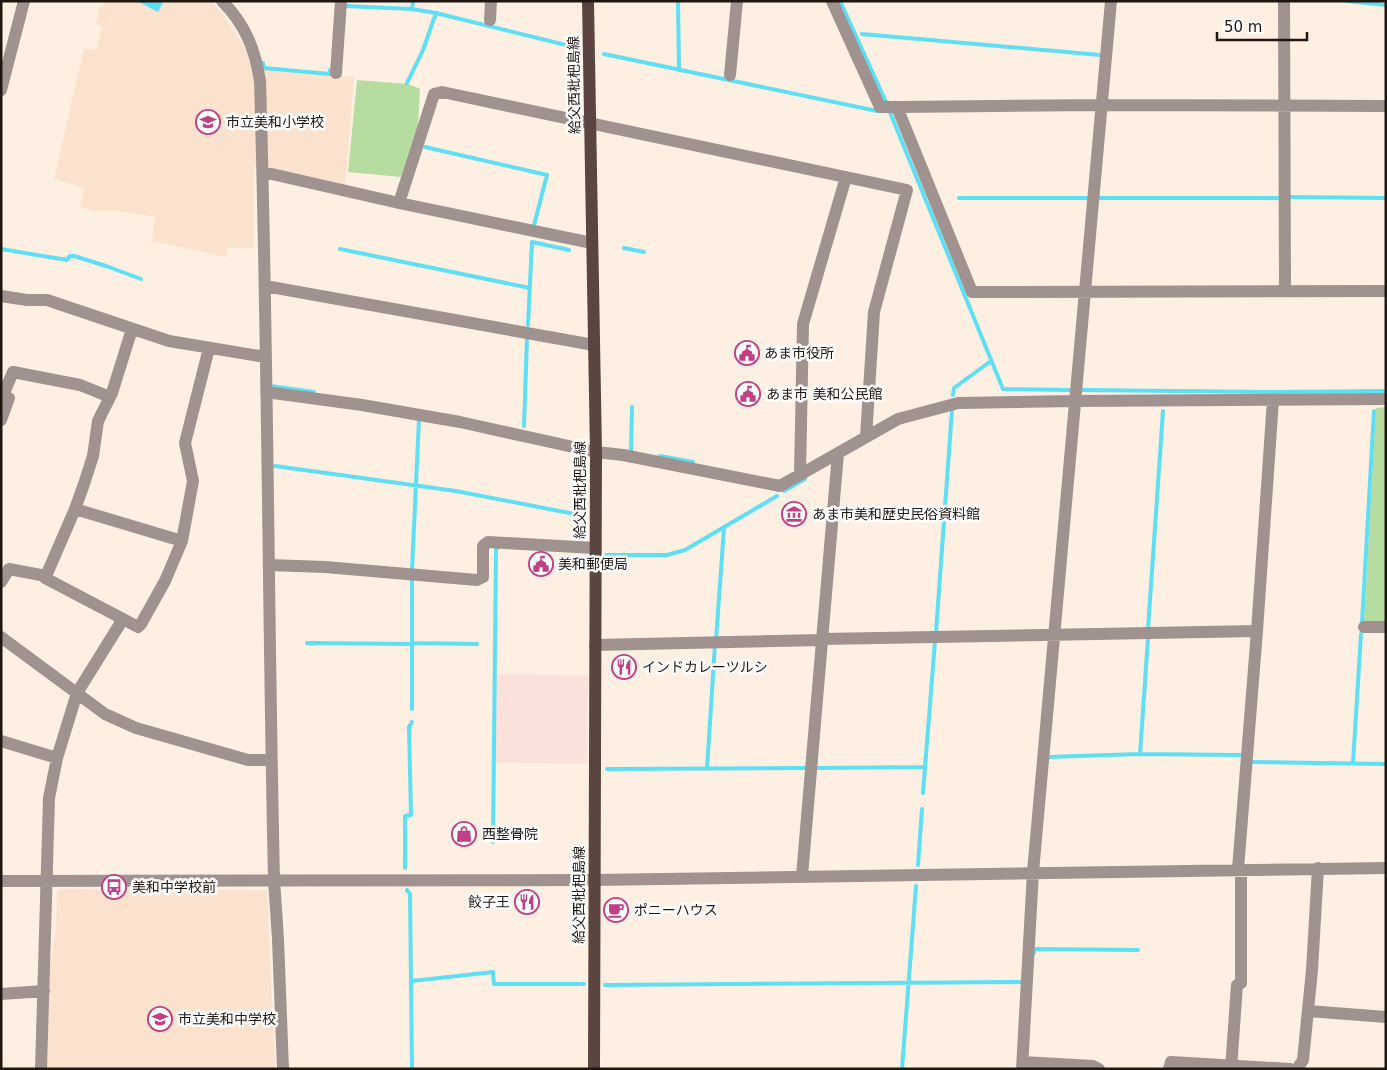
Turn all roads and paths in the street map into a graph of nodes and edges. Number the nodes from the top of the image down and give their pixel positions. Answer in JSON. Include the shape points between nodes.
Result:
{"nodes":[{"id":1,"x":24,"y":1,"type":"edge"},
{"id":2,"x":222,"y":1,"type":"edge"},
{"id":3,"x":341,"y":1,"type":"edge"},
{"id":4,"x":491,"y":1,"type":"edge"},
{"id":5,"x":588,"y":1,"type":"edge"},
{"id":6,"x":737,"y":1,"type":"edge"},
{"id":7,"x":832,"y":1,"type":"edge"},
{"id":8,"x":1111,"y":1,"type":"edge"},
{"id":9,"x":1284,"y":1,"type":"edge"},
{"id":10,"x":490,"y":20,"type":"dead end"},
{"id":11,"x":336,"y":74,"type":"dead end"},
{"id":12,"x":730,"y":75,"type":"dead end"},
{"id":13,"x":2,"y":81,"type":"edge"},
{"id":14,"x":1101,"y":105,"type":"junction"},
{"id":15,"x":1284,"y":105,"type":"junction"},
{"id":16,"x":1386,"y":106,"type":"edge"},
{"id":17,"x":896,"y":107,"type":"junction"},
{"id":18,"x":589,"y":123,"type":"junction"},
{"id":19,"x":263,"y":172,"type":"junction"},
{"id":20,"x":846,"y":177,"type":"junction"},
{"id":21,"x":918,"y":188,"type":"junction"},
{"id":22,"x":399,"y":203,"type":"junction"},
{"id":23,"x":592,"y":243,"type":"junction"},
{"id":24,"x":265,"y":286,"type":"junction"},
{"id":25,"x":1285,"y":291,"type":"junction"},
{"id":26,"x":1386,"y":291,"type":"edge"},
{"id":27,"x":1084,"y":292,"type":"junction"},
{"id":28,"x":1,"y":296,"type":"edge"},
{"id":29,"x":132,"y":329,"type":"junction"},
{"id":30,"x":594,"y":345,"type":"junction"},
{"id":31,"x":209,"y":348,"type":"junction"},
{"id":32,"x":265,"y":357,"type":"junction"},
{"id":33,"x":266,"y":392,"type":"junction"},
{"id":34,"x":2,"y":395,"type":"edge"},
{"id":35,"x":110,"y":397,"type":"junction"},
{"id":36,"x":1386,"y":399,"type":"edge"},
{"id":37,"x":1273,"y":400,"type":"junction"},
{"id":38,"x":1075,"y":401,"type":"junction"},
{"id":39,"x":1,"y":420,"type":"edge"},
{"id":40,"x":866,"y":437,"type":"junction"},
{"id":41,"x":596,"y":452,"type":"junction"},
{"id":42,"x":838,"y":453,"type":"junction"},
{"id":43,"x":800,"y":474,"type":"junction"},
{"id":44,"x":75,"y":509,"type":"junction"},
{"id":45,"x":182,"y":542,"type":"junction"},
{"id":46,"x":595,"y":548,"type":"junction"},
{"id":47,"x":269,"y":565,"type":"junction"},
{"id":48,"x":46,"y":576,"type":"junction"},
{"id":49,"x":1,"y":582,"type":"edge"},
{"id":50,"x":123,"y":619,"type":"junction"},
{"id":51,"x":1386,"y":626,"type":"edge"},
{"id":52,"x":1364,"y":627,"type":"dead end"},
{"id":53,"x":1257,"y":630,"type":"junction"},
{"id":54,"x":1054,"y":635,"type":"junction"},
{"id":55,"x":1,"y":637,"type":"edge"},
{"id":56,"x":822,"y":640,"type":"junction"},
{"id":57,"x":595,"y":645,"type":"junction"},
{"id":58,"x":77,"y":693,"type":"junction"},
{"id":59,"x":1,"y":741,"type":"edge"},
{"id":60,"x":57,"y":758,"type":"junction"},
{"id":61,"x":271,"y":760,"type":"junction"},
{"id":62,"x":1318,"y":868,"type":"junction"},
{"id":63,"x":1386,"y":868,"type":"edge"},
{"id":64,"x":1240,"y":869,"type":"junction"},
{"id":65,"x":1033,"y":872,"type":"junction"},
{"id":66,"x":802,"y":876,"type":"junction"},
{"id":67,"x":46,"y":880,"type":"junction"},
{"id":68,"x":274,"y":880,"type":"junction"},
{"id":69,"x":594,"y":880,"type":"junction"},
{"id":70,"x":1,"y":881,"type":"edge"},
{"id":71,"x":44,"y":991,"type":"junction"},
{"id":72,"x":1,"y":994,"type":"edge"},
{"id":73,"x":1308,"y":1011,"type":"junction"},
{"id":74,"x":1386,"y":1016,"type":"edge"},
{"id":75,"x":1023,"y":1065,"type":"edge"},
{"id":76,"x":1231,"y":1067,"type":"edge"},
{"id":77,"x":41,"y":1069,"type":"edge"},
{"id":78,"x":283,"y":1069,"type":"edge"},
{"id":79,"x":594,"y":1069,"type":"edge"},
{"id":80,"x":1099,"y":1069,"type":"edge"},
{"id":81,"x":1169,"y":1069,"type":"edge"},
{"id":82,"x":1290,"y":1069,"type":"edge"},
{"id":83,"x":1297,"y":1069,"type":"edge"}],
"edges":[{"from":1,"to":13,"type":"street"},
{"from":2,"to":19,"type":"street","via":[[242,26],[257,61]]},
{"from":3,"to":11,"type":"street"},
{"from":4,"to":10,"type":"street"},
{"from":5,"to":18,"type":"main road","name":"給父西枇杷島線"},
{"from":6,"to":12,"type":"street"},
{"from":7,"to":17,"type":"street","via":[[880,107]]},
{"from":8,"to":14,"type":"street"},
{"from":9,"to":15,"type":"street"},
{"from":14,"to":15,"type":"street"},
{"from":14,"to":17,"type":"street"},
{"from":14,"to":27,"type":"street"},
{"from":15,"to":16,"type":"street"},
{"from":15,"to":25,"type":"street"},
{"from":17,"to":21,"type":"street"},
{"from":18,"to":20,"type":"street"},
{"from":18,"to":22,"type":"street","via":[[442,92],[434,94]]},
{"from":18,"to":23,"type":"main road","name":"給父西枇杷島線"},
{"from":19,"to":22,"type":"street"},
{"from":19,"to":24,"type":"street"},
{"from":20,"to":21,"type":"street"},
{"from":20,"to":43,"type":"street","via":[[803,324]]},
{"from":21,"to":27,"type":"street","via":[[972,292]]},
{"from":21,"to":40,"type":"street","via":[[874,312]]},
{"from":22,"to":23,"type":"street"},
{"from":23,"to":30,"type":"main road","name":"給父西枇杷島線"},
{"from":24,"to":30,"type":"street"},
{"from":24,"to":32,"type":"street"},
{"from":25,"to":26,"type":"street"},
{"from":25,"to":27,"type":"street"},
{"from":27,"to":38,"type":"street"},
{"from":28,"to":29,"type":"street","via":[[47,300]]},
{"from":29,"to":31,"type":"street","via":[[169,341]]},
{"from":29,"to":35,"type":"street"},
{"from":30,"to":41,"type":"main road","name":"給父西枇杷島線"},
{"from":31,"to":32,"type":"street"},
{"from":31,"to":45,"type":"street","via":[[184,443],[193,481]]},
{"from":32,"to":33,"type":"street"},
{"from":33,"to":41,"type":"street","via":[[460,422]]},
{"from":33,"to":47,"type":"street"},
{"from":34,"to":35,"type":"street","via":[[13,372],[80,385]]},
{"from":34,"to":39,"type":"street","via":[[9,398]]},
{"from":35,"to":44,"type":"street","via":[[98,421],[93,456]]},
{"from":36,"to":37,"type":"street"},
{"from":37,"to":38,"type":"street"},
{"from":37,"to":53,"type":"street"},
{"from":38,"to":40,"type":"street","via":[[958,403],[898,419]]},
{"from":38,"to":54,"type":"street"},
{"from":40,"to":42,"type":"street"},
{"from":41,"to":43,"type":"street","via":[[780,486]]},
{"from":41,"to":46,"type":"main road","name":"給父西枇杷島線"},
{"from":42,"to":43,"type":"street"},
{"from":42,"to":56,"type":"street"},
{"from":44,"to":45,"type":"street"},
{"from":44,"to":48,"type":"street"},
{"from":45,"to":50,"type":"street","via":[[141,624],[138,627]]},
{"from":46,"to":47,"type":"street","via":[[488,542],[483,546],[482,577],[477,580]]},
{"from":46,"to":57,"type":"main road","name":"給父西枇杷島線"},
{"from":47,"to":61,"type":"street"},
{"from":48,"to":49,"type":"street","via":[[9,569]]},
{"from":48,"to":50,"type":"street"},
{"from":50,"to":58,"type":"street"},
{"from":51,"to":52,"type":"street"},
{"from":53,"to":54,"type":"street"},
{"from":53,"to":64,"type":"street"},
{"from":54,"to":56,"type":"street"},
{"from":54,"to":65,"type":"street"},
{"from":55,"to":58,"type":"street"},
{"from":56,"to":57,"type":"street"},
{"from":56,"to":66,"type":"street"},
{"from":57,"to":69,"type":"main road","name":"給父西枇杷島線"},
{"from":58,"to":60,"type":"street"},
{"from":58,"to":61,"type":"street","via":[[105,714],[136,728],[248,760]]},
{"from":59,"to":60,"type":"street"},
{"from":60,"to":67,"type":"street","via":[[49,798]]},
{"from":61,"to":68,"type":"street"},
{"from":62,"to":63,"type":"street"},
{"from":62,"to":64,"type":"street"},
{"from":62,"to":73,"type":"street"},
{"from":64,"to":65,"type":"street"},
{"from":64,"to":76,"type":"street","via":[[1241,983],[1237,985]]},
{"from":65,"to":66,"type":"street"},
{"from":65,"to":75,"type":"street"},
{"from":66,"to":69,"type":"street"},
{"from":67,"to":68,"type":"street"},
{"from":67,"to":70,"type":"street"},
{"from":67,"to":71,"type":"street"},
{"from":68,"to":69,"type":"street"},
{"from":68,"to":78,"type":"street"},
{"from":69,"to":79,"type":"main road","name":"給父西枇杷島線"},
{"from":71,"to":72,"type":"street"},
{"from":71,"to":77,"type":"street"},
{"from":73,"to":74,"type":"street"},
{"from":73,"to":83,"type":"street","via":[[1303,1060]]},
{"from":75,"to":80,"type":"street","via":[[1093,1066]]},
{"from":76,"to":81,"type":"street","via":[[1172,1062]]},
{"from":76,"to":82,"type":"street"}]}
